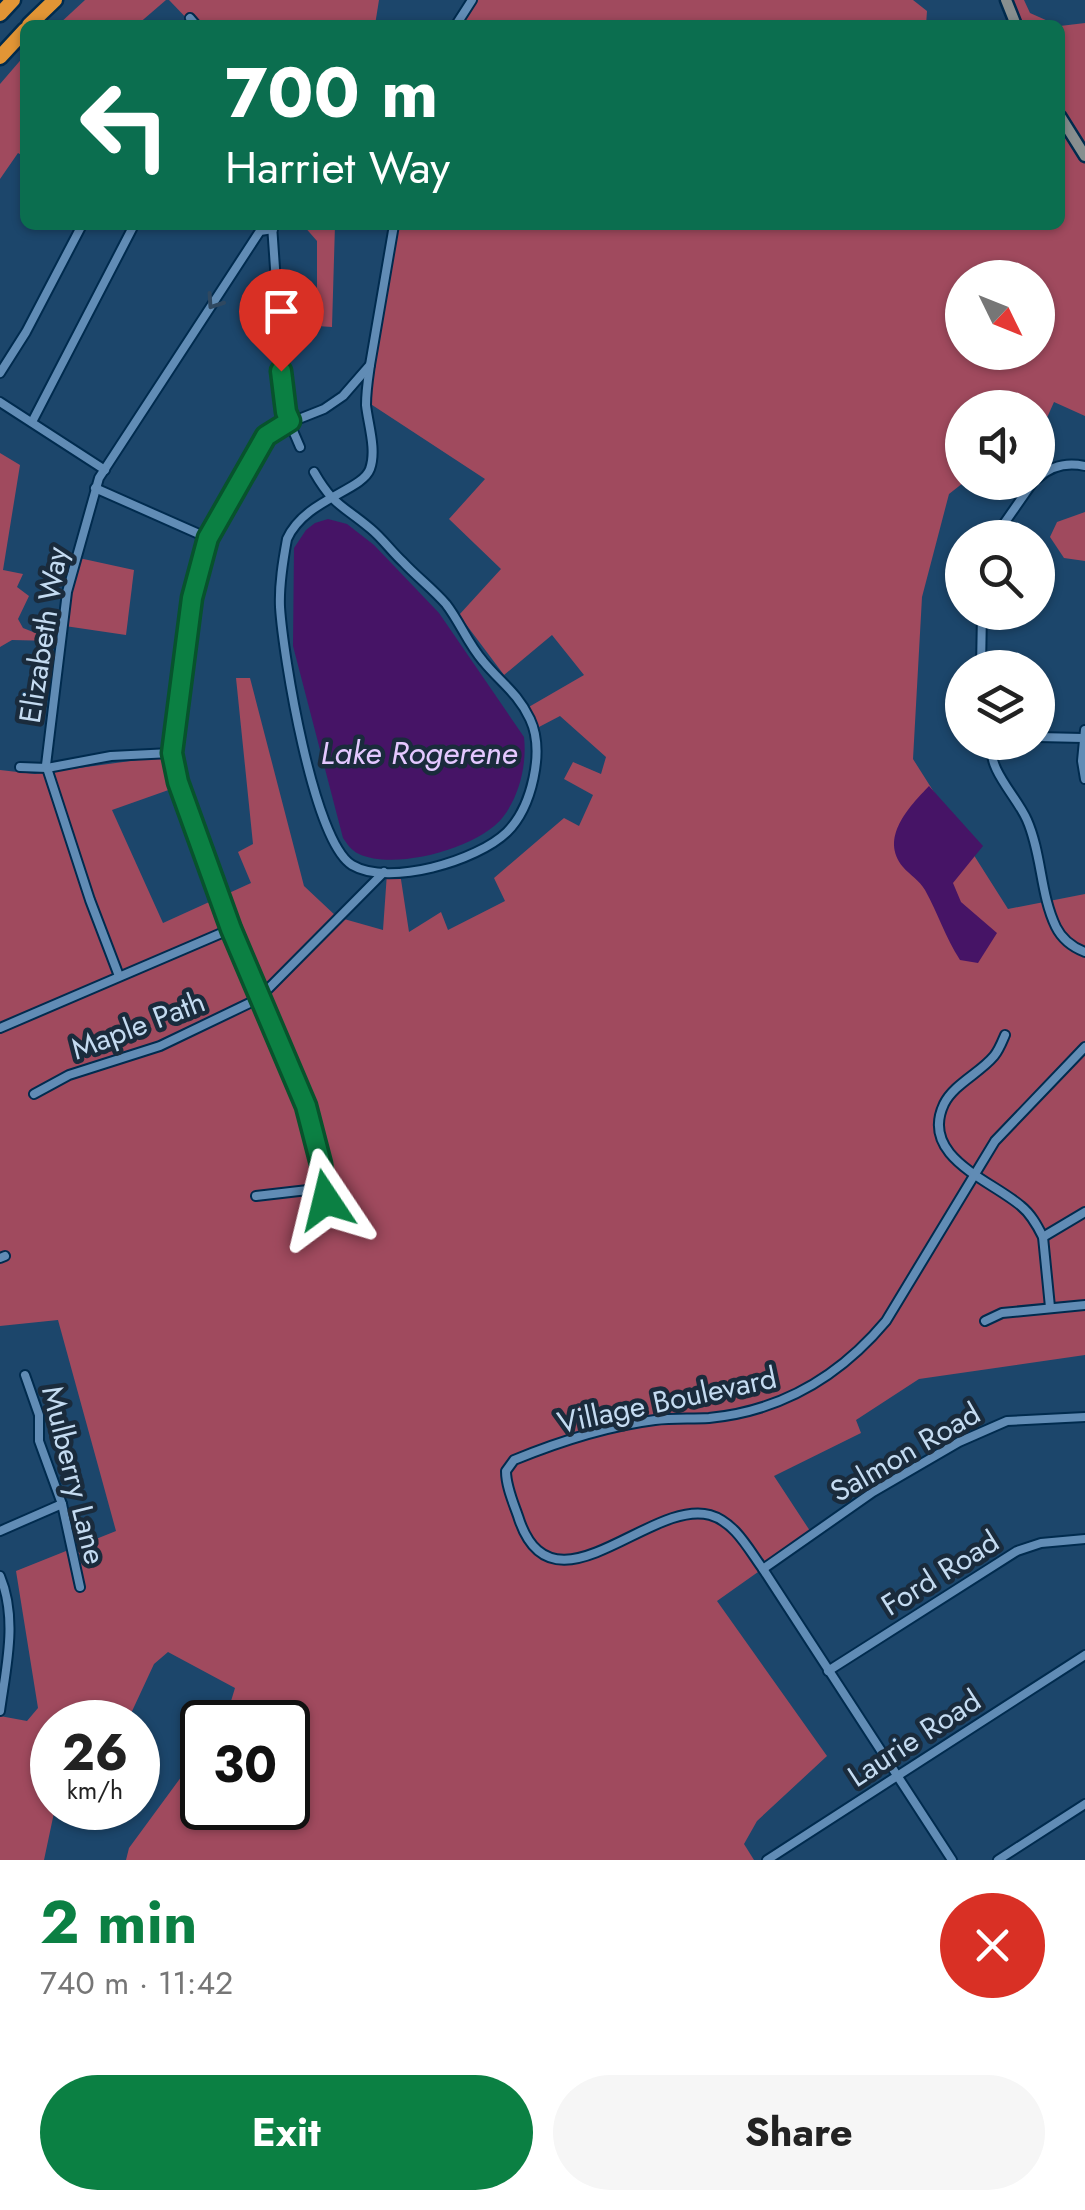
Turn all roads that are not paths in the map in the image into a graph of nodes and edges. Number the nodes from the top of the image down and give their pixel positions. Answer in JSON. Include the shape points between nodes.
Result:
{"nodes":[{"id":1,"x":14,"y":0,"type":"edge"},
{"id":2,"x":55,"y":0,"type":"edge"},
{"id":3,"x":0,"y":14,"type":"edge"},
{"id":4,"x":34,"y":20,"type":"edge"},
{"id":5,"x":20,"y":35,"type":"edge"},
{"id":6,"x":0,"y":56,"type":"edge"},
{"id":7,"x":1065,"y":124,"type":"edge"},
{"id":8,"x":1085,"y":156,"type":"edge"},
{"id":9,"x":79,"y":230,"type":"edge"},
{"id":10,"x":131,"y":230,"type":"edge"},
{"id":11,"x":263,"y":230,"type":"edge"},
{"id":12,"x":273,"y":230,"type":"edge"},
{"id":13,"x":393,"y":230,"type":"edge"},
{"id":14,"x":370,"y":365,"type":"junction"},
{"id":15,"x":0,"y":373,"type":"edge"},
{"id":16,"x":0,"y":402,"type":"edge"},
{"id":17,"x":290,"y":421,"type":"junction"},
{"id":18,"x":32,"y":422,"type":"junction"},
{"id":19,"x":300,"y":447,"type":"dead end"},
{"id":20,"x":1085,"y":466,"type":"edge"},
{"id":21,"x":1055,"y":467,"type":"edge"},
{"id":22,"x":105,"y":470,"type":"junction"},
{"id":23,"x":314,"y":472,"type":"dead end"},
{"id":24,"x":95,"y":488,"type":"junction"},
{"id":25,"x":328,"y":497,"type":"junction"},
{"id":26,"x":208,"y":538,"type":"junction"},
{"id":27,"x":1084,"y":734,"type":"edge"},
{"id":28,"x":1055,"y":735,"type":"edge"},
{"id":29,"x":172,"y":753,"type":"junction"},
{"id":30,"x":992,"y":760,"type":"edge"},
{"id":31,"x":20,"y":767,"type":"dead end"},
{"id":32,"x":48,"y":768,"type":"junction"},
{"id":33,"x":1085,"y":779,"type":"edge"},
{"id":34,"x":384,"y":872,"type":"junction"},
{"id":35,"x":231,"y":929,"type":"junction"},
{"id":36,"x":1085,"y":952,"type":"edge"},
{"id":37,"x":119,"y":976,"type":"junction"},
{"id":38,"x":258,"y":999,"type":"junction"},
{"id":39,"x":0,"y":1028,"type":"edge"},
{"id":40,"x":1006,"y":1035,"type":"dead end"},
{"id":41,"x":1085,"y":1047,"type":"edge"},
{"id":42,"x":34,"y":1094,"type":"dead end"},
{"id":43,"x":974,"y":1174,"type":"junction"},
{"id":44,"x":325,"y":1188,"type":"junction"},
{"id":45,"x":256,"y":1196,"type":"dead end"},
{"id":46,"x":326,"y":1200,"type":"dead end"},
{"id":47,"x":1085,"y":1212,"type":"edge"},
{"id":48,"x":1043,"y":1237,"type":"junction"},
{"id":49,"x":1085,"y":1304,"type":"edge"},
{"id":50,"x":1050,"y":1306,"type":"junction"},
{"id":51,"x":985,"y":1321,"type":"dead end"},
{"id":52,"x":25,"y":1375,"type":"dead end"},
{"id":53,"x":1085,"y":1416,"type":"edge"},
{"id":54,"x":62,"y":1504,"type":"junction"},
{"id":55,"x":0,"y":1531,"type":"edge"},
{"id":56,"x":1085,"y":1539,"type":"edge"},
{"id":57,"x":763,"y":1569,"type":"junction"},
{"id":58,"x":0,"y":1576,"type":"edge"},
{"id":59,"x":80,"y":1587,"type":"dead end"},
{"id":60,"x":1085,"y":1655,"type":"edge"},
{"id":61,"x":828,"y":1671,"type":"junction"},
{"id":62,"x":0,"y":1711,"type":"edge"},
{"id":63,"x":897,"y":1777,"type":"junction"},
{"id":64,"x":1085,"y":1804,"type":"edge"},
{"id":65,"x":768,"y":1860,"type":"edge"},
{"id":66,"x":952,"y":1860,"type":"edge"},
{"id":67,"x":998,"y":1860,"type":"edge"}],
"edges":[{"from":1,"to":3,"type":"highway"},
{"from":2,"to":4,"type":"highway"},
{"from":5,"to":6,"type":"highway"},
{"from":7,"to":8,"type":"street"},
{"from":9,"to":15,"type":"street"},
{"from":10,"to":18,"type":"street"},
{"from":11,"to":22,"type":"street","name":"Elizabeth Way","one_way":true},
{"from":12,"to":17,"type":"street"},
{"from":13,"to":14,"type":"street"},
{"from":14,"to":17,"type":"street","via":[[344,396]]},
{"from":14,"to":25,"type":"street","via":[[370,469],[359,483]]},
{"from":16,"to":18,"type":"street"},
{"from":17,"to":19,"type":"street"},
{"from":17,"to":26,"type":"street","via":[[266,436]]},
{"from":18,"to":22,"type":"street"},
{"from":20,"to":21,"type":"street"},
{"from":22,"to":24,"type":"street","name":"Elizabeth Way"},
{"from":23,"to":25,"type":"street"},
{"from":24,"to":26,"type":"street"},
{"from":24,"to":32,"type":"street","name":"Elizabeth Way","via":[[67,592]]},
{"from":25,"to":34,"type":"street","via":[[287,539],[280,605],[285,665],[334,847],[355,867]]},
{"from":25,"to":34,"type":"street","via":[[372,530],[446,604],[480,659],[520,702],[538,753],[534,777],[506,834],[455,861]]},
{"from":26,"to":29,"type":"street","via":[[192,598]]},
{"from":27,"to":28,"type":"street"},
{"from":27,"to":33,"type":"street"},
{"from":29,"to":32,"type":"street"},
{"from":29,"to":35,"type":"street"},
{"from":30,"to":36,"type":"street","via":[[1034,836],[1056,928]]},
{"from":31,"to":32,"type":"street"},
{"from":32,"to":37,"type":"street","name":"Elizabeth Way"},
{"from":34,"to":38,"type":"street","name":"Maple Path"},
{"from":35,"to":37,"type":"street"},
{"from":35,"to":38,"type":"street"},
{"from":37,"to":39,"type":"street"},
{"from":38,"to":42,"type":"street","name":"Maple Path","via":[[160,1046]]},
{"from":38,"to":44,"type":"street","via":[[306,1106]]},
{"from":40,"to":43,"type":"street","via":[[942,1110],[944,1144]]},
{"from":41,"to":43,"type":"street","name":"Village Boulevard","via":[[1010,1124]]},
{"from":43,"to":48,"type":"street","via":[[1018,1203]]},
{"from":43,"to":57,"type":"street","name":"Village Boulevard","via":[[886,1321],[832,1375],[761,1408],[614,1428],[514,1460],[506,1472],[526,1537],[552,1557],[586,1558],[690,1512],[726,1523]]},
{"from":44,"to":45,"type":"street"},
{"from":44,"to":46,"type":"street"},
{"from":47,"to":48,"type":"street"},
{"from":48,"to":50,"type":"street"},
{"from":49,"to":50,"type":"street"},
{"from":50,"to":51,"type":"street"},
{"from":52,"to":54,"type":"street","name":"Mulberry Lane"},
{"from":53,"to":57,"type":"street","name":"Salmon Road","via":[[1008,1421],[959,1442]]},
{"from":54,"to":55,"type":"street"},
{"from":54,"to":59,"type":"street","name":"Mulberry Lane"},
{"from":56,"to":61,"type":"street","name":"Ford Road","via":[[1017,1551]]},
{"from":57,"to":61,"type":"street"},
{"from":58,"to":62,"type":"street","via":[[10,1623]]},
{"from":60,"to":63,"type":"street","name":"Laurie Road"},
{"from":61,"to":63,"type":"street"},
{"from":63,"to":65,"type":"street","name":"Laurie Road"},
{"from":63,"to":66,"type":"street"},
{"from":64,"to":67,"type":"street"}]}
